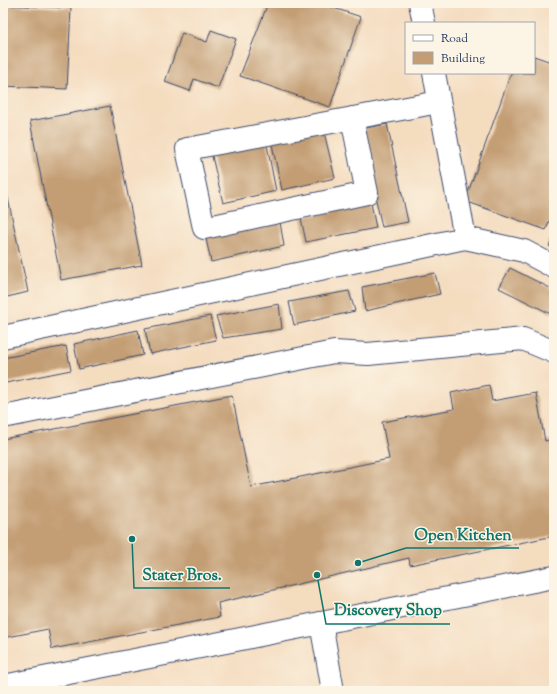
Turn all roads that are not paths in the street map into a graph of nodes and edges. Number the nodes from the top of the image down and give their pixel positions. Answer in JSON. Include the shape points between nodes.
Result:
{"nodes":[{"id":1,"x":420,"y":3,"type":"edge"},
{"id":2,"x":424,"y":3,"type":"edge"},
{"id":3,"x":424,"y":22,"type":"edge"},
{"id":4,"x":434,"y":74,"type":"edge"},
{"id":5,"x":439,"y":102,"type":"junction"},
{"id":6,"x":352,"y":118,"type":"junction"},
{"id":7,"x":465,"y":238,"type":"junction"},
{"id":8,"x":554,"y":267,"type":"edge"},
{"id":9,"x":3,"y":337,"type":"edge"},
{"id":10,"x":554,"y":352,"type":"edge"},
{"id":11,"x":3,"y":417,"type":"edge"},
{"id":12,"x":554,"y":578,"type":"edge"},
{"id":13,"x":321,"y":623,"type":"junction"},
{"id":14,"x":3,"y":686,"type":"edge"},
{"id":15,"x":333,"y":691,"type":"edge"}],
"edges":[{"from":1,"to":2,"type":"lane"},
{"from":1,"to":3,"type":"lane"},
{"from":4,"to":5,"type":"lane"},
{"from":5,"to":6,"type":"lane"},
{"from":5,"to":7,"type":"lane"},
{"from":6,"to":6,"type":"lane","via":[[187,149],[204,228],[367,193]]},
{"from":7,"to":8,"type":"lane","via":[[524,251]]},
{"from":7,"to":9,"type":"lane"},
{"from":10,"to":11,"type":"lane","via":[[523,339],[368,354],[334,352]]},
{"from":12,"to":13,"type":"lane"},
{"from":13,"to":14,"type":"lane"},
{"from":13,"to":15,"type":"lane"}]}
